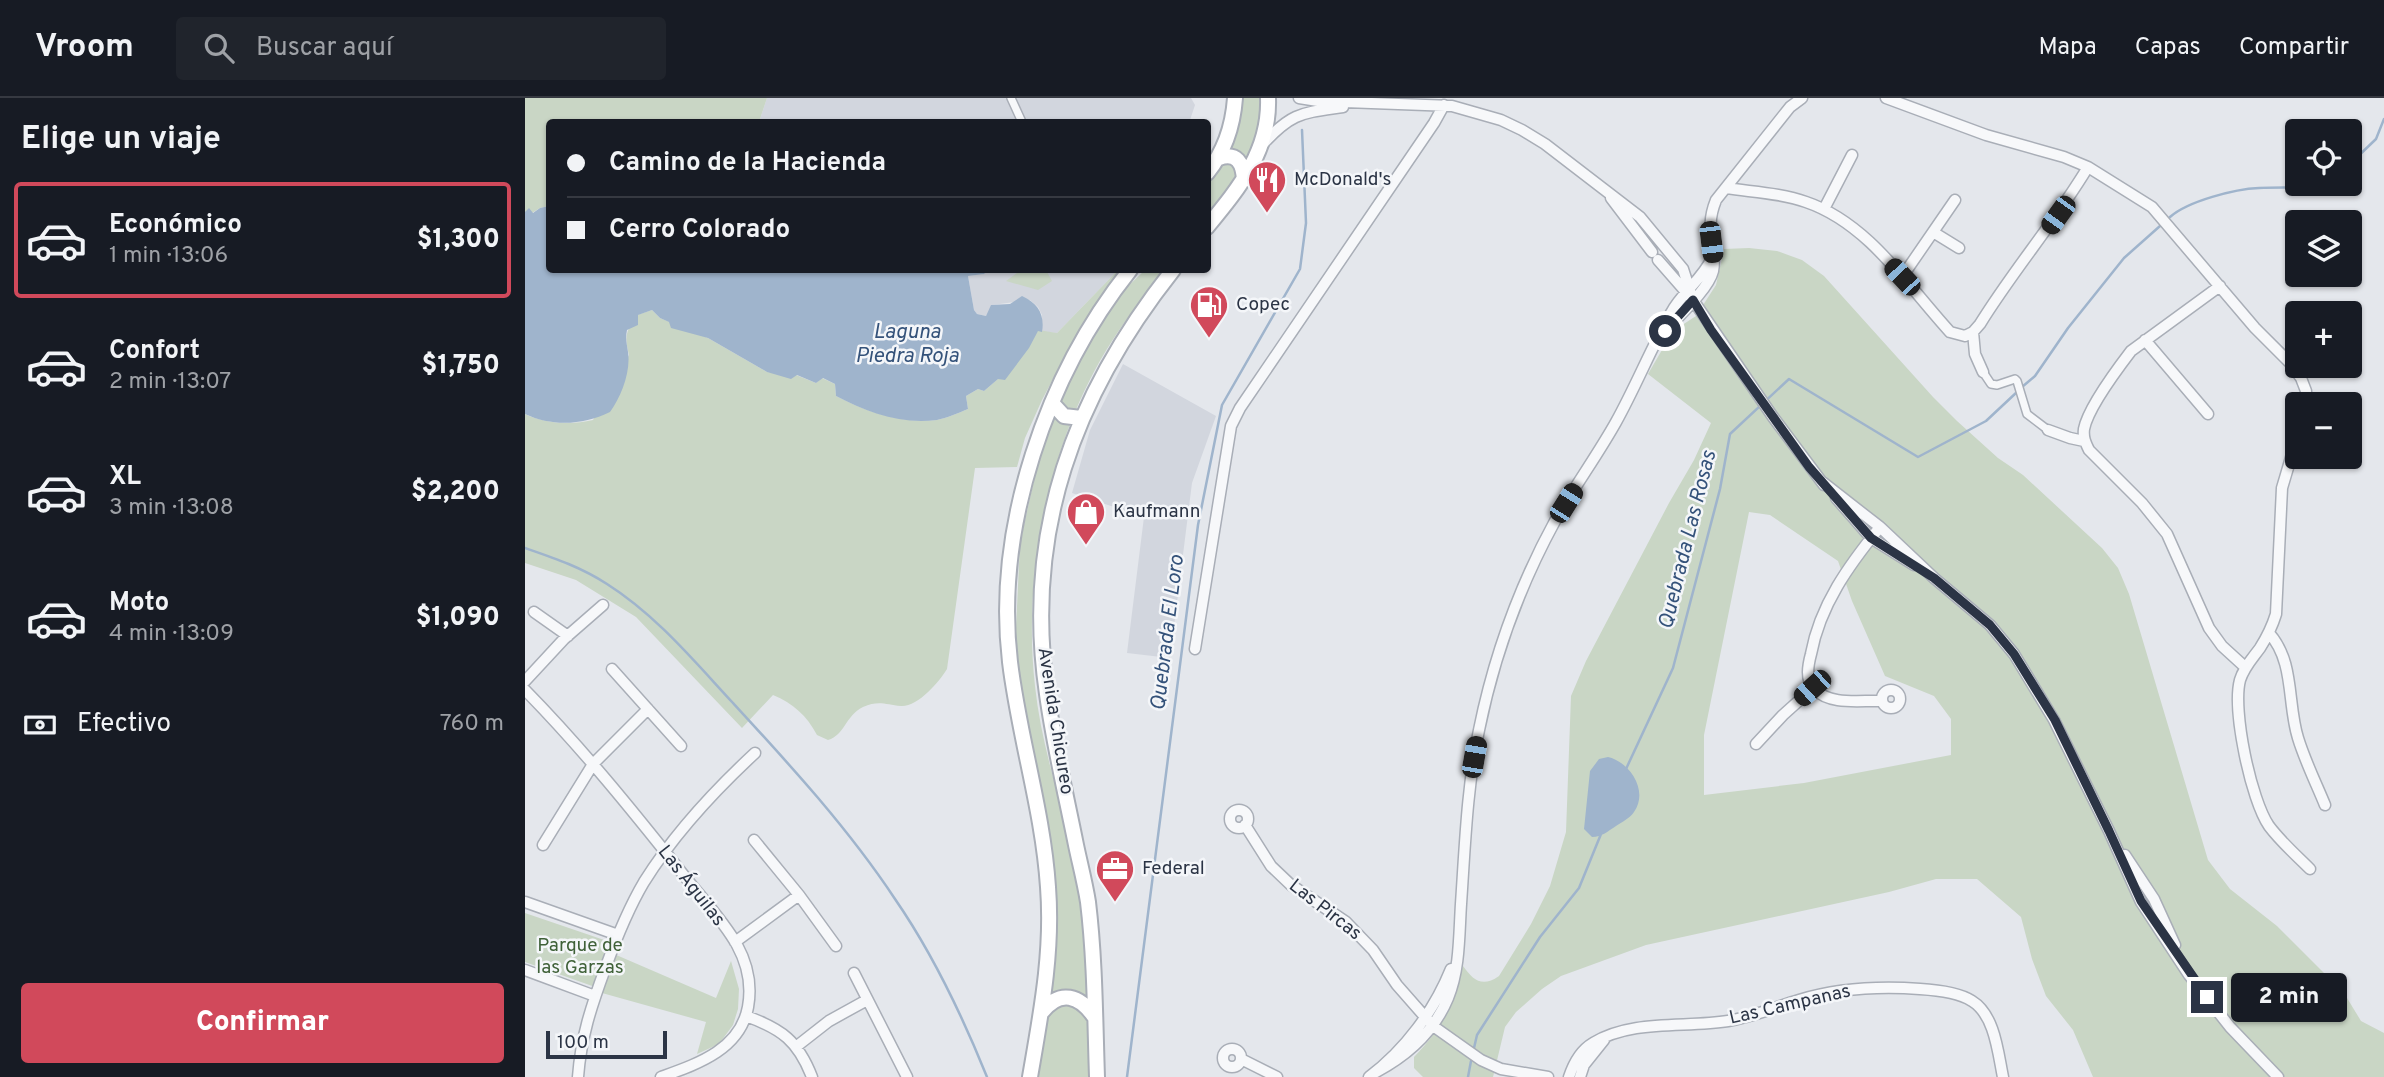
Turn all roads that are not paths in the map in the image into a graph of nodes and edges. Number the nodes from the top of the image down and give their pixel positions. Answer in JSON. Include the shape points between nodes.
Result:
{"nodes":[{"id":1,"x":1011,"y":98,"type":"edge"},
{"id":2,"x":1235,"y":98,"type":"edge"},
{"id":3,"x":1268,"y":98,"type":"edge"},
{"id":4,"x":1299,"y":98,"type":"edge"},
{"id":5,"x":1802,"y":98,"type":"edge"},
{"id":6,"x":1886,"y":98,"type":"edge"},
{"id":7,"x":1367,"y":103,"type":"junction"},
{"id":8,"x":1444,"y":105,"type":"junction"},
{"id":9,"x":1021,"y":119,"type":"edge"},
{"id":10,"x":1262,"y":145,"type":"junction"},
{"id":11,"x":1852,"y":155,"type":"dead end"},
{"id":12,"x":1219,"y":158,"type":"junction"},
{"id":13,"x":2088,"y":167,"type":"junction"},
{"id":14,"x":1211,"y":168,"type":"edge"},
{"id":15,"x":1244,"y":180,"type":"junction"},
{"id":16,"x":1726,"y":188,"type":"junction"},
{"id":17,"x":1607,"y":192,"type":"junction"},
{"id":18,"x":1955,"y":200,"type":"dead end"},
{"id":19,"x":1824,"y":209,"type":"junction"},
{"id":20,"x":1211,"y":222,"type":"edge"},
{"id":21,"x":1933,"y":232,"type":"junction"},
{"id":22,"x":1655,"y":233,"type":"junction"},
{"id":23,"x":1959,"y":248,"type":"dead end"},
{"id":24,"x":1652,"y":252,"type":"junction"},
{"id":25,"x":1128,"y":273,"type":"edge"},
{"id":26,"x":1171,"y":273,"type":"edge"},
{"id":27,"x":1902,"y":277,"type":"junction"},
{"id":28,"x":2220,"y":286,"type":"junction"},
{"id":29,"x":1690,"y":293,"type":"junction"},
{"id":30,"x":1973,"y":332,"type":"junction"},
{"id":31,"x":2145,"y":340,"type":"junction"},
{"id":32,"x":1983,"y":372,"type":"joint"},
{"id":33,"x":2306,"y":392,"type":"edge"},
{"id":34,"x":1052,"y":403,"type":"junction"},
{"id":35,"x":2208,"y":414,"type":"dead end"},
{"id":36,"x":1081,"y":418,"type":"junction"},
{"id":37,"x":2048,"y":430,"type":"joint"},
{"id":38,"x":2084,"y":441,"type":"junction"},
{"id":39,"x":2288,"y":469,"type":"edge"},
{"id":40,"x":1821,"y":481,"type":"junction"},
{"id":41,"x":1881,"y":527,"type":"junction"},
{"id":42,"x":1871,"y":538,"type":"junction"},
{"id":43,"x":1934,"y":578,"type":"junction"},
{"id":44,"x":603,"y":605,"type":"dead end"},
{"id":45,"x":534,"y":612,"type":"dead end"},
{"id":46,"x":2269,"y":633,"type":"junction"},
{"id":47,"x":568,"y":636,"type":"junction"},
{"id":48,"x":1195,"y":649,"type":"dead end"},
{"id":49,"x":2245,"y":667,"type":"junction"},
{"id":50,"x":612,"y":669,"type":"dead end"},
{"id":51,"x":525,"y":681,"type":"edge"},
{"id":52,"x":1812,"y":688,"type":"junction"},
{"id":53,"x":525,"y":690,"type":"edge"},
{"id":54,"x":1882,"y":701,"type":"dead end"},
{"id":55,"x":648,"y":709,"type":"junction"},
{"id":56,"x":1756,"y":744,"type":"dead end"},
{"id":57,"x":681,"y":746,"type":"dead end"},
{"id":58,"x":755,"y":753,"type":"dead end"},
{"id":59,"x":593,"y":764,"type":"junction"},
{"id":60,"x":2325,"y":805,"type":"dead end"},
{"id":61,"x":1245,"y":825,"type":"dead end"},
{"id":62,"x":754,"y":840,"type":"dead end"},
{"id":63,"x":543,"y":845,"type":"dead end"},
{"id":64,"x":665,"y":852,"type":"junction"},
{"id":65,"x":2310,"y":869,"type":"dead end"},
{"id":66,"x":799,"y":895,"type":"junction"},
{"id":67,"x":525,"y":902,"type":"edge"},
{"id":68,"x":618,"y":935,"type":"junction"},
{"id":69,"x":736,"y":942,"type":"junction"},
{"id":70,"x":836,"y":946,"type":"dead end"},
{"id":71,"x":525,"y":970,"type":"edge"},
{"id":72,"x":854,"y":974,"type":"dead end"},
{"id":73,"x":596,"y":996,"type":"junction"},
{"id":74,"x":867,"y":1000,"type":"junction"},
{"id":75,"x":1042,"y":1012,"type":"junction"},
{"id":76,"x":746,"y":1016,"type":"junction"},
{"id":77,"x":1095,"y":1018,"type":"junction"},
{"id":78,"x":1429,"y":1022,"type":"junction"},
{"id":79,"x":1607,"y":1037,"type":"junction"},
{"id":80,"x":797,"y":1046,"type":"junction"},
{"id":81,"x":1241,"y":1059,"type":"dead end"},
{"id":82,"x":1372,"y":1074,"type":"edge"},
{"id":83,"x":668,"y":1076,"type":"edge"},
{"id":84,"x":578,"y":1077,"type":"edge"},
{"id":85,"x":812,"y":1077,"type":"edge"},
{"id":86,"x":907,"y":1077,"type":"edge"},
{"id":87,"x":1030,"y":1077,"type":"edge"},
{"id":88,"x":1097,"y":1077,"type":"edge"},
{"id":89,"x":1277,"y":1077,"type":"edge"},
{"id":90,"x":1548,"y":1077,"type":"edge"},
{"id":91,"x":1569,"y":1077,"type":"edge"},
{"id":92,"x":1580,"y":1077,"type":"edge"},
{"id":93,"x":2003,"y":1077,"type":"edge"},
{"id":94,"x":2278,"y":1077,"type":"edge"}],
"edges":[{"from":1,"to":9,"type":"street"},
{"from":2,"to":12,"type":"main road"},
{"from":3,"to":10,"type":"main road"},
{"from":4,"to":7,"type":"street"},
{"from":5,"to":16,"type":"street"},
{"from":6,"to":13,"type":"street"},
{"from":7,"to":8,"type":"street"},
{"from":7,"to":10,"type":"street","via":[[1294,116]]},
{"from":8,"to":17,"type":"street","via":[[1522,130]]},
{"from":8,"to":48,"type":"street","via":[[1231,426]]},
{"from":10,"to":15,"type":"main road"},
{"from":11,"to":19,"type":"street"},
{"from":12,"to":14,"type":"main road"},
{"from":12,"to":15,"type":"main road","via":[[1238,159]]},
{"from":13,"to":28,"type":"street","via":[[2152,207]]},
{"from":13,"to":30,"type":"street"},
{"from":15,"to":20,"type":"main road"},
{"from":16,"to":19,"type":"street","via":[[1795,199]]},
{"from":16,"to":29,"type":"street","via":[[1711,213],[1711,277]]},
{"from":17,"to":22,"type":"street"},
{"from":17,"to":24,"type":"street"},
{"from":18,"to":21,"type":"street"},
{"from":19,"to":27,"type":"street","via":[[1866,238]]},
{"from":21,"to":23,"type":"street"},
{"from":21,"to":27,"type":"street"},
{"from":22,"to":24,"type":"street"},
{"from":22,"to":29,"type":"street","via":[[1683,269]]},
{"from":24,"to":29,"type":"street"},
{"from":25,"to":34,"type":"main road","name":"Avenida Chicureo","via":[[1084,337]]},
{"from":26,"to":36,"type":"main road","name":"Avenida Chicureo","via":[[1115,351]]},
{"from":27,"to":30,"type":"street","via":[[1949,332],[1965,336]]},
{"from":28,"to":31,"type":"street"},
{"from":28,"to":33,"type":"street","via":[[2301,378]]},
{"from":29,"to":40,"type":"street"},
{"from":29,"to":78,"type":"street","via":[[1671,312],[1617,420],[1539,551],[1517,600],[1485,704],[1472,768],[1456,972],[1451,991]]},
{"from":30,"to":32,"type":"street"},
{"from":31,"to":35,"type":"street"},
{"from":31,"to":38,"type":"street","via":[[2120,365],[2096,404],[2086,421]]},
{"from":32,"to":37,"type":"street","via":[[1991,384],[2015,379],[2027,414]]},
{"from":34,"to":36,"type":"main road","via":[[1064,416]]},
{"from":34,"to":75,"type":"main road","name":"Avenida Chicureo","via":[[1020,507],[1009,610],[1010,661],[1047,867],[1050,927]]},
{"from":36,"to":77,"type":"main road","name":"Avenida Chicureo","via":[[1053,511],[1041,630],[1051,721],[1088,900]]},
{"from":37,"to":38,"type":"street"},
{"from":38,"to":49,"type":"street","via":[[2167,534],[2209,628]]},
{"from":39,"to":46,"type":"street","via":[[2282,488],[2276,614]]},
{"from":40,"to":41,"type":"street"},
{"from":40,"to":42,"type":"street"},
{"from":41,"to":42,"type":"street"},
{"from":41,"to":43,"type":"street"},
{"from":42,"to":43,"type":"street"},
{"from":42,"to":52,"type":"street","via":[[1837,587],[1814,636],[1808,671]]},
{"from":43,"to":94,"type":"street","via":[[1990,625],[2014,654],[2055,720],[2109,831],[2189,975]]},
{"from":44,"to":47,"type":"street"},
{"from":45,"to":47,"type":"street"},
{"from":46,"to":49,"type":"street"},
{"from":46,"to":60,"type":"street","via":[[2286,664],[2297,737]]},
{"from":47,"to":51,"type":"street"},
{"from":49,"to":65,"type":"street","via":[[2238,708],[2260,808],[2286,846]]},
{"from":50,"to":55,"type":"street"},
{"from":52,"to":54,"type":"street","via":[[1833,700]]},
{"from":52,"to":56,"type":"street"},
{"from":53,"to":59,"type":"street","name":"Las Águilas"},
{"from":55,"to":57,"type":"street"},
{"from":55,"to":59,"type":"street"},
{"from":58,"to":64,"type":"street","via":[[716,789]]},
{"from":59,"to":63,"type":"street"},
{"from":59,"to":64,"type":"street","name":"Las Águilas"},
{"from":61,"to":78,"type":"street","name":"Las Pircas","via":[[1271,866],[1346,922]]},
{"from":62,"to":66,"type":"street"},
{"from":64,"to":68,"type":"street"},
{"from":64,"to":69,"type":"street","name":"Las Águilas"},
{"from":66,"to":69,"type":"street"},
{"from":66,"to":70,"type":"street"},
{"from":67,"to":68,"type":"street"},
{"from":68,"to":73,"type":"street"},
{"from":69,"to":76,"type":"street","name":"Las Águilas","via":[[749,981]]},
{"from":71,"to":73,"type":"street"},
{"from":72,"to":74,"type":"street"},
{"from":73,"to":84,"type":"street","via":[[580,1049]]},
{"from":74,"to":80,"type":"street"},
{"from":74,"to":86,"type":"street"},
{"from":75,"to":77,"type":"main road","via":[[1056,999],[1070,997],[1083,1003]]},
{"from":75,"to":87,"type":"main road","name":"Avenida Chicureo"},
{"from":76,"to":80,"type":"street","via":[[773,1027]]},
{"from":76,"to":83,"type":"street","name":"Las Águilas","via":[[721,1050]]},
{"from":77,"to":88,"type":"main road","name":"Avenida Chicureo"},
{"from":78,"to":82,"type":"street","via":[[1408,1052]]},
{"from":78,"to":90,"type":"street","via":[[1481,1060],[1501,1069]]},
{"from":79,"to":91,"type":"street","name":"Las Campanas","via":[[1591,1044]]},
{"from":79,"to":92,"type":"street"},
{"from":79,"to":93,"type":"street","name":"Las Campanas","via":[[1646,1027],[1729,1021],[1842,990],[1927,990],[1972,1000],[1983,1010]]},
{"from":80,"to":85,"type":"street"},
{"from":81,"to":89,"type":"street"}]}
